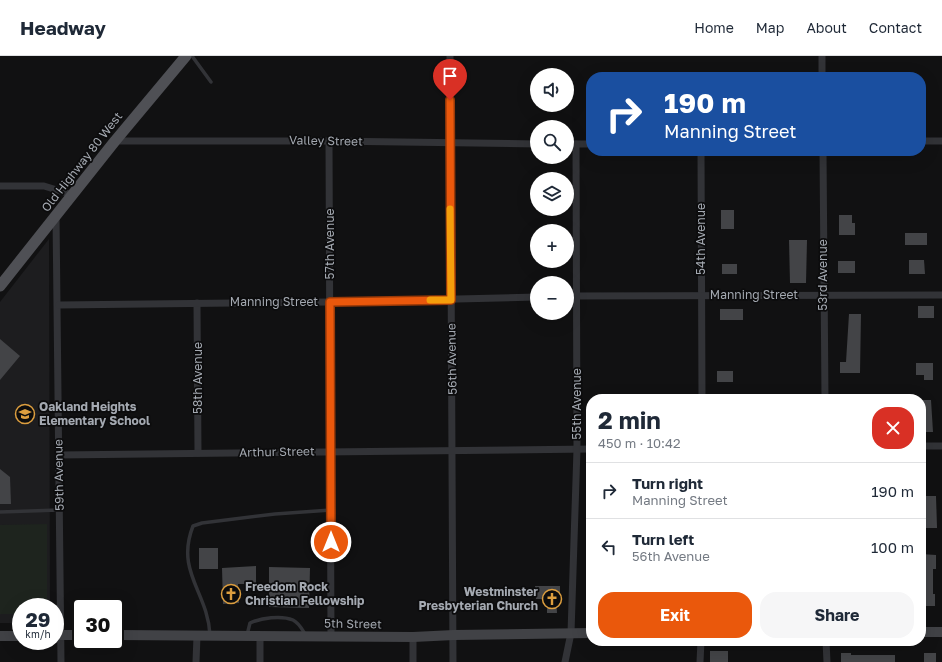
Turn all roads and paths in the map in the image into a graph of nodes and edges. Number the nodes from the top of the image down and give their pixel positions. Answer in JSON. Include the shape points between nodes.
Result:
{"nodes":[{"id":1,"x":186,"y":56,"type":"edge"},
{"id":2,"x":192,"y":56,"type":"edge"},
{"id":3,"x":450,"y":56,"type":"edge"},
{"id":4,"x":822,"y":56,"type":"edge"},
{"id":5,"x":822,"y":72,"type":"edge"},
{"id":6,"x":211,"y":82,"type":"dead end"},
{"id":7,"x":115,"y":141,"type":"junction"},
{"id":8,"x":329,"y":141,"type":"junction"},
{"id":9,"x":926,"y":141,"type":"edge"},
{"id":10,"x":942,"y":141,"type":"edge"},
{"id":11,"x":450,"y":144,"type":"junction"},
{"id":12,"x":530,"y":144,"type":"edge"},
{"id":13,"x":576,"y":144,"type":"joint"},
{"id":14,"x":586,"y":144,"type":"edge"},
{"id":15,"x":701,"y":156,"type":"edge"},
{"id":16,"x":823,"y":156,"type":"edge"},
{"id":17,"x":0,"y":186,"type":"edge"},
{"id":18,"x":73,"y":195,"type":"junction"},
{"id":19,"x":56,"y":216,"type":"junction"},
{"id":20,"x":0,"y":286,"type":"edge"},
{"id":21,"x":823,"y":295,"type":"junction"},
{"id":22,"x":942,"y":295,"type":"edge"},
{"id":23,"x":577,"y":296,"type":"junction"},
{"id":24,"x":701,"y":296,"type":"junction"},
{"id":25,"x":530,"y":297,"type":"edge"},
{"id":26,"x":451,"y":300,"type":"junction"},
{"id":27,"x":330,"y":302,"type":"junction"},
{"id":28,"x":197,"y":303,"type":"junction"},
{"id":29,"x":59,"y":305,"type":"junction"},
{"id":30,"x":702,"y":394,"type":"edge"},
{"id":31,"x":824,"y":394,"type":"edge"},
{"id":32,"x":926,"y":446,"type":"edge"},
{"id":33,"x":942,"y":446,"type":"edge"},
{"id":34,"x":453,"y":449,"type":"junction"},
{"id":35,"x":577,"y":449,"type":"junction"},
{"id":36,"x":586,"y":449,"type":"edge"},
{"id":37,"x":331,"y":451,"type":"junction"},
{"id":38,"x":198,"y":453,"type":"junction"},
{"id":39,"x":59,"y":455,"type":"junction"},
{"id":40,"x":59,"y":510,"type":"junction"},
{"id":41,"x":331,"y":510,"type":"junction"},
{"id":42,"x":0,"y":512,"type":"edge"},
{"id":43,"x":58,"y":598,"type":"edge"},
{"id":44,"x":926,"y":632,"type":"edge"},
{"id":45,"x":942,"y":632,"type":"edge"},
{"id":46,"x":586,"y":633,"type":"edge"},
{"id":47,"x":571,"y":634,"type":"junction"},
{"id":48,"x":124,"y":635,"type":"edge"},
{"id":49,"x":454,"y":635,"type":"junction"},
{"id":50,"x":0,"y":636,"type":"edge"},
{"id":51,"x":12,"y":636,"type":"edge"},
{"id":52,"x":196,"y":636,"type":"junction"},
{"id":53,"x":210,"y":636,"type":"junction"},
{"id":54,"x":247,"y":636,"type":"junction"},
{"id":55,"x":260,"y":636,"type":"junction"},
{"id":56,"x":306,"y":636,"type":"junction"},
{"id":57,"x":331,"y":636,"type":"junction"},
{"id":58,"x":413,"y":638,"type":"junction"},
{"id":59,"x":701,"y":646,"type":"edge"},
{"id":60,"x":826,"y":646,"type":"edge"},
{"id":61,"x":60,"y":650,"type":"edge"},
{"id":62,"x":61,"y":662,"type":"edge"},
{"id":63,"x":196,"y":662,"type":"edge"},
{"id":64,"x":260,"y":662,"type":"edge"},
{"id":65,"x":413,"y":662,"type":"edge"},
{"id":66,"x":453,"y":662,"type":"edge"},
{"id":67,"x":565,"y":662,"type":"edge"},
{"id":68,"x":700,"y":662,"type":"edge"},
{"id":69,"x":827,"y":662,"type":"edge"}],
"edges":[{"from":1,"to":7,"type":"main road","name":"Old Highway 80 West"},
{"from":2,"to":6,"type":"lane"},
{"from":3,"to":11,"type":"street","name":"56th Avenue"},
{"from":4,"to":5,"type":"street"},
{"from":7,"to":8,"type":"street","name":"Valley Street"},
{"from":7,"to":18,"type":"main road","name":"Old Highway 80 West"},
{"from":8,"to":11,"type":"street","name":"Valley Street"},
{"from":8,"to":27,"type":"street","name":"57th Avenue"},
{"from":9,"to":10,"type":"street"},
{"from":11,"to":12,"type":"street","name":"Valley Street"},
{"from":11,"to":26,"type":"street","name":"56th Avenue"},
{"from":13,"to":14,"type":"street"},
{"from":13,"to":23,"type":"street","name":"55th Avenue"},
{"from":15,"to":24,"type":"street","name":"54th Avenue"},
{"from":16,"to":21,"type":"street","name":"53rd Avenue"},
{"from":17,"to":18,"type":"street","via":[[44,186]]},
{"from":18,"to":19,"type":"main road","name":"Old Highway 80 West"},
{"from":19,"to":20,"type":"main road","name":"Old Highway 80 West"},
{"from":19,"to":29,"type":"street","name":"59th Avenue"},
{"from":21,"to":22,"type":"street","name":"Manning Street"},
{"from":21,"to":24,"type":"street","name":"Manning Street"},
{"from":21,"to":31,"type":"street","name":"53rd Avenue"},
{"from":23,"to":24,"type":"street","name":"Manning Street"},
{"from":23,"to":35,"type":"street","name":"55th Avenue"},
{"from":24,"to":30,"type":"street","name":"54th Avenue"},
{"from":25,"to":26,"type":"street","name":"Manning Street"},
{"from":26,"to":27,"type":"street","name":"Manning Street"},
{"from":26,"to":34,"type":"street","name":"56th Avenue"},
{"from":27,"to":28,"type":"street","name":"Manning Street"},
{"from":27,"to":37,"type":"street","name":"57th Avenue"},
{"from":28,"to":29,"type":"street","name":"Manning Street"},
{"from":28,"to":38,"type":"street","name":"58th Avenue"},
{"from":29,"to":39,"type":"street","name":"59th Avenue"},
{"from":32,"to":33,"type":"street"},
{"from":34,"to":35,"type":"street","name":"Arthur Street"},
{"from":34,"to":37,"type":"street","name":"Arthur Street"},
{"from":34,"to":49,"type":"street","name":"56th Avenue"},
{"from":35,"to":36,"type":"street","name":"Arthur Street"},
{"from":35,"to":47,"type":"street","name":"55th Avenue"},
{"from":37,"to":38,"type":"street","name":"Arthur Street"},
{"from":37,"to":41,"type":"street","name":"57th Avenue"},
{"from":38,"to":39,"type":"street","name":"Arthur Street"},
{"from":39,"to":40,"type":"street","name":"59th Avenue"},
{"from":40,"to":42,"type":"lane"},
{"from":40,"to":43,"type":"street","name":"59th Avenue"},
{"from":41,"to":53,"type":"lane","via":[[276,514],[193,526],[186,556],[209,620]]},
{"from":41,"to":57,"type":"street","name":"57th Avenue"},
{"from":44,"to":45,"type":"street"},
{"from":46,"to":47,"type":"street","name":"5th Street"},
{"from":47,"to":49,"type":"street","name":"5th Street"},
{"from":47,"to":67,"type":"street","name":"55th Avenue"},
{"from":48,"to":52,"type":"street","name":"5th Street"},
{"from":49,"to":58,"type":"street","name":"5th Street"},
{"from":49,"to":66,"type":"street","name":"56th Avenue"},
{"from":50,"to":51,"type":"street"},
{"from":52,"to":53,"type":"street","name":"5th Street"},
{"from":52,"to":63,"type":"street"},
{"from":53,"to":54,"type":"street","name":"5th Street"},
{"from":54,"to":55,"type":"street","name":"5th Street"},
{"from":54,"to":56,"type":"lane","via":[[250,623],[284,618],[294,620]]},
{"from":55,"to":56,"type":"street","name":"5th Street"},
{"from":55,"to":64,"type":"street"},
{"from":56,"to":57,"type":"street","name":"5th Street"},
{"from":57,"to":58,"type":"street","name":"5th Street"},
{"from":58,"to":65,"type":"street"},
{"from":59,"to":68,"type":"street"},
{"from":60,"to":69,"type":"street"},
{"from":61,"to":62,"type":"street","name":"59th Avenue"}]}
